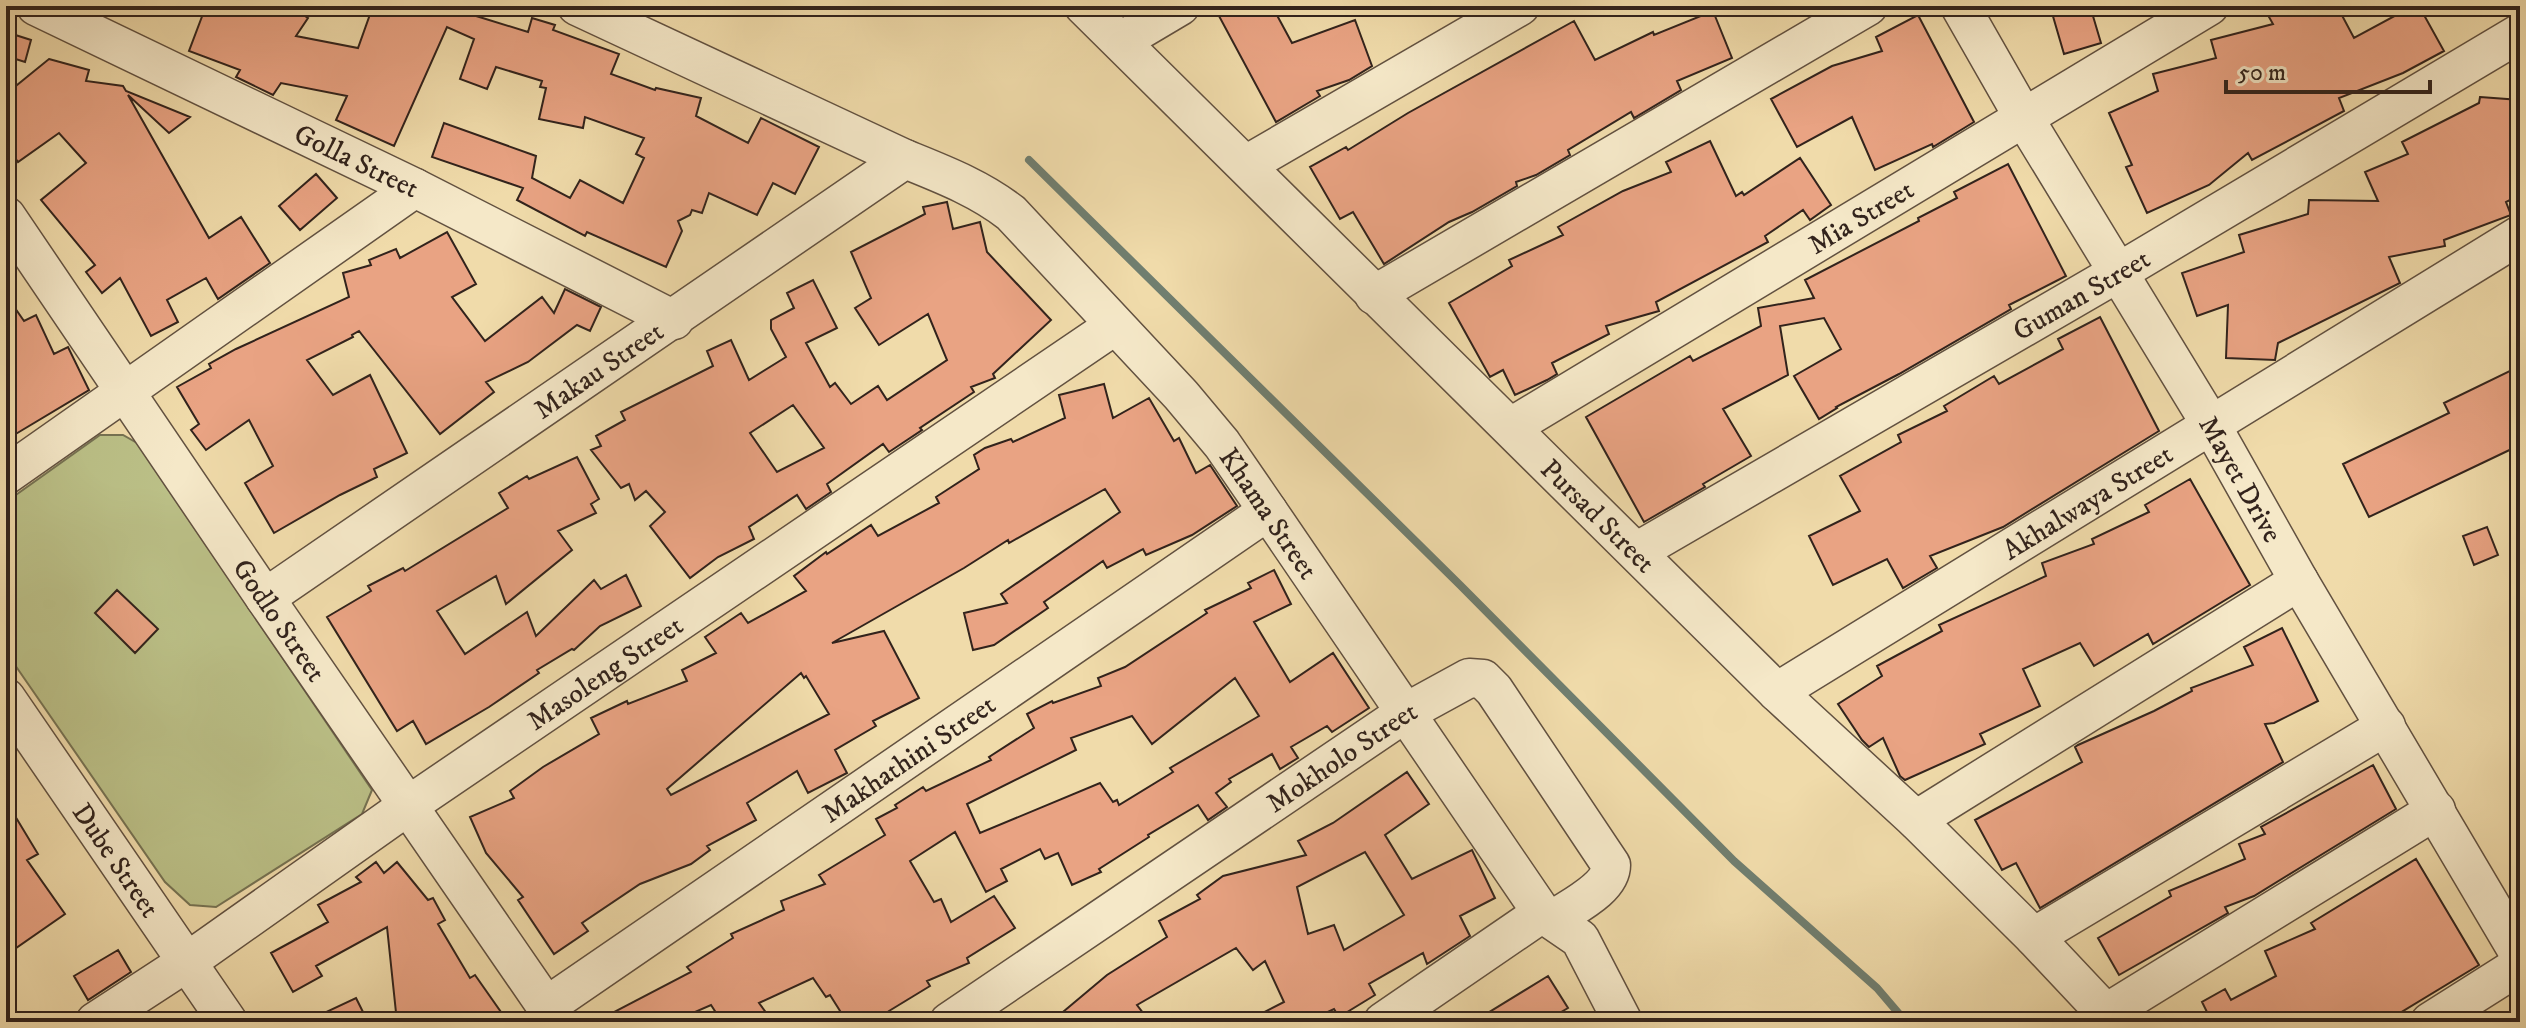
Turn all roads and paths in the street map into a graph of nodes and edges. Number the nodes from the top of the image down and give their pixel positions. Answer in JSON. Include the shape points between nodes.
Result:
{"nodes":[{"id":1,"x":36,"y":6,"type":"edge"},
{"id":2,"x":1084,"y":6,"type":"edge"},
{"id":3,"x":1180,"y":6,"type":"edge"},
{"id":4,"x":1520,"y":6,"type":"edge"},
{"id":5,"x":1868,"y":6,"type":"edge"},
{"id":6,"x":1960,"y":6,"type":"edge"},
{"id":7,"x":2209,"y":6,"type":"edge"},
{"id":8,"x":597,"y":10,"type":"edge"},
{"id":9,"x":2520,"y":33,"type":"edge"},
{"id":10,"x":1121,"y":41,"type":"junction"},
{"id":11,"x":2024,"y":118,"type":"junction"},
{"id":12,"x":920,"y":165,"type":"junction"},
{"id":13,"x":1246,"y":165,"type":"junction"},
{"id":14,"x":415,"y":188,"type":"junction"},
{"id":15,"x":6,"y":216,"type":"edge"},
{"id":16,"x":2520,"y":235,"type":"edge"},
{"id":17,"x":2119,"y":272,"type":"junction"},
{"id":18,"x":1374,"y":295,"type":"junction"},
{"id":19,"x":674,"y":320,"type":"junction"},
{"id":20,"x":1114,"y":326,"type":"junction"},
{"id":21,"x":126,"y":392,"type":"junction"},
{"id":22,"x":2210,"y":423,"type":"junction"},
{"id":23,"x":1511,"y":427,"type":"junction"},
{"id":24,"x":6,"y":475,"type":"edge"},
{"id":25,"x":1268,"y":511,"type":"junction"},
{"id":26,"x":1638,"y":551,"type":"junction"},
{"id":27,"x":2299,"y":581,"type":"junction"},
{"id":28,"x":265,"y":598,"type":"junction"},
{"id":29,"x":1777,"y":692,"type":"junction"},
{"id":30,"x":6,"y":698,"type":"edge"},
{"id":31,"x":1405,"y":713,"type":"junction"},
{"id":32,"x":2386,"y":726,"type":"junction"},
{"id":33,"x":409,"y":805,"type":"junction"},
{"id":34,"x":2436,"y":810,"type":"junction"},
{"id":35,"x":1916,"y":820,"type":"junction"},
{"id":36,"x":1548,"y":916,"type":"junction"},
{"id":37,"x":2034,"y":937,"type":"junction"},
{"id":38,"x":2520,"y":955,"type":"edge"},
{"id":39,"x":187,"y":962,"type":"junction"},
{"id":40,"x":2520,"y":965,"type":"edge"},
{"id":41,"x":552,"y":1014,"type":"edge"},
{"id":42,"x":2110,"y":1018,"type":"edge"},
{"id":43,"x":95,"y":1022,"type":"edge"},
{"id":44,"x":228,"y":1022,"type":"edge"},
{"id":45,"x":949,"y":1022,"type":"edge"},
{"id":46,"x":1383,"y":1022,"type":"edge"},
{"id":47,"x":1623,"y":1022,"type":"edge"},
{"id":48,"x":2430,"y":1022,"type":"edge"}],
"edges":[{"from":1,"to":14,"type":"street","name":"Golla Street"},
{"from":2,"to":10,"type":"street","name":"Pursad Street"},
{"from":3,"to":10,"type":"street"},
{"from":4,"to":13,"type":"street"},
{"from":5,"to":18,"type":"street"},
{"from":6,"to":11,"type":"street","name":"Mayet Drive"},
{"from":7,"to":11,"type":"street","name":"Mia Street"},
{"from":8,"to":12,"type":"street","name":"Khama Street"},
{"from":9,"to":17,"type":"street","name":"Guman Street"},
{"from":10,"to":13,"type":"street","name":"Pursad Street"},
{"from":11,"to":17,"type":"street","name":"Mayet Drive"},
{"from":11,"to":23,"type":"street","name":"Mia Street"},
{"from":12,"to":19,"type":"street","name":"Makau Street"},
{"from":12,"to":20,"type":"street","name":"Khama Street","via":[[982,193],[1011,213]]},
{"from":13,"to":18,"type":"street","name":"Pursad Street"},
{"from":14,"to":19,"type":"street","name":"Golla Street"},
{"from":14,"to":21,"type":"street"},
{"from":15,"to":21,"type":"street","name":"Godlo Street"},
{"from":16,"to":22,"type":"street","name":"Akhalwaya Street"},
{"from":17,"to":22,"type":"street","name":"Mayet Drive"},
{"from":17,"to":26,"type":"street","name":"Guman Street"},
{"from":18,"to":23,"type":"street","name":"Pursad Street"},
{"from":19,"to":28,"type":"street","name":"Makau Street"},
{"from":20,"to":25,"type":"street","name":"Khama Street","via":[[1222,444]]},
{"from":20,"to":33,"type":"street","name":"Masoleng Street"},
{"from":21,"to":24,"type":"street"},
{"from":21,"to":28,"type":"street","name":"Godlo Street"},
{"from":22,"to":27,"type":"street","name":"Mayet Drive"},
{"from":22,"to":29,"type":"street","name":"Akhalwaya Street"},
{"from":23,"to":26,"type":"street","name":"Pursad Street"},
{"from":25,"to":31,"type":"street","name":"Khama Street"},
{"from":25,"to":41,"type":"street","name":"Makhathini Street"},
{"from":26,"to":29,"type":"street","name":"Pursad Street"},
{"from":27,"to":32,"type":"street","name":"Mayet Drive"},
{"from":27,"to":35,"type":"street"},
{"from":28,"to":33,"type":"street","name":"Godlo Street"},
{"from":29,"to":35,"type":"street","name":"Pursad Street"},
{"from":30,"to":39,"type":"street","name":"Dube Street"},
{"from":31,"to":36,"type":"street","name":"Khama Street"},
{"from":31,"to":36,"type":"street","name":"Mokholo Street","via":[[1469,678],[1483,679],[1494,690],[1611,865],[1599,888]]},
{"from":31,"to":45,"type":"street","name":"Mokholo Street"},
{"from":32,"to":34,"type":"street","name":"Mayet Drive"},
{"from":32,"to":37,"type":"street"},
{"from":33,"to":39,"type":"street","name":"Masoleng Street"},
{"from":33,"to":41,"type":"street","name":"Godlo Street"},
{"from":34,"to":38,"type":"street","name":"Mayet Drive"},
{"from":34,"to":42,"type":"street"},
{"from":35,"to":37,"type":"street","name":"Pursad Street"},
{"from":36,"to":46,"type":"street"},
{"from":36,"to":47,"type":"street","name":"Khama Street","via":[[1580,939]]},
{"from":37,"to":42,"type":"street","name":"Pursad Street"},
{"from":39,"to":43,"type":"street","name":"Masoleng Street"},
{"from":39,"to":44,"type":"street","name":"Dube Street"},
{"from":40,"to":48,"type":"street"}]}
